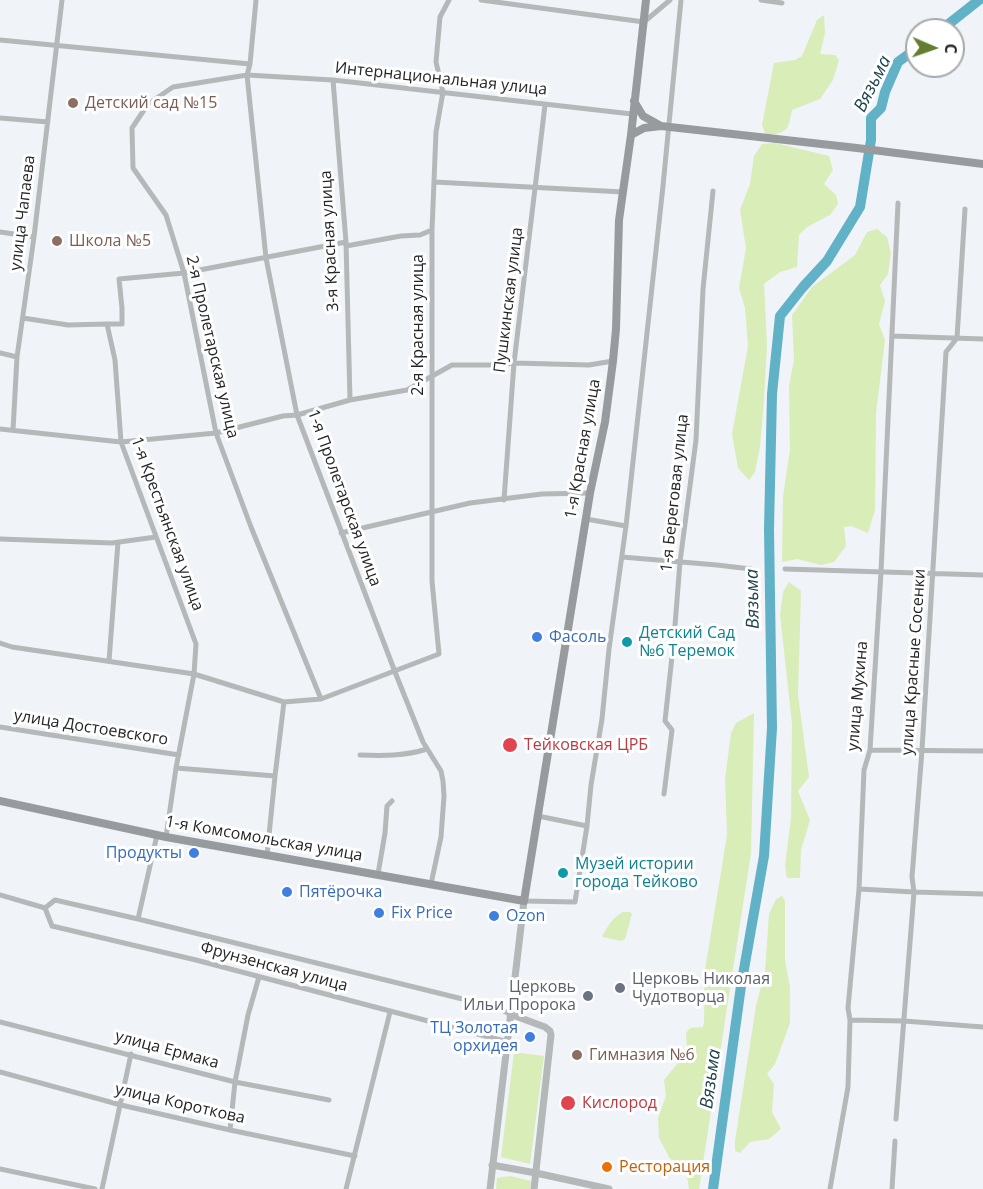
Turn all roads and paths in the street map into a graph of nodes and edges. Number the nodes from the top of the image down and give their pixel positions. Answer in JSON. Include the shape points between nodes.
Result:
{"nodes":[{"id":1,"x":62,"y":0,"type":"edge"},
{"id":2,"x":256,"y":0,"type":"edge"},
{"id":3,"x":449,"y":0,"type":"edge"},
{"id":4,"x":481,"y":0,"type":"edge"},
{"id":5,"x":646,"y":0,"type":"edge"},
{"id":6,"x":669,"y":0,"type":"edge"},
{"id":7,"x":681,"y":0,"type":"edge"},
{"id":8,"x":761,"y":0,"type":"edge"},
{"id":9,"x":782,"y":3,"type":"dead end"},
{"id":10,"x":644,"y":22,"type":"junction"},
{"id":11,"x":0,"y":40,"type":"edge"},
{"id":12,"x":57,"y":45,"type":"junction"},
{"id":13,"x":250,"y":64,"type":"junction"},
{"id":14,"x":247,"y":75,"type":"junction"},
{"id":15,"x":333,"y":80,"type":"junction"},
{"id":16,"x":443,"y":92,"type":"junction"},
{"id":17,"x":634,"y":101,"type":"junction"},
{"id":18,"x":545,"y":105,"type":"junction"},
{"id":19,"x":632,"y":114,"type":"junction"},
{"id":20,"x":0,"y":118,"type":"edge"},
{"id":21,"x":48,"y":122,"type":"junction"},
{"id":22,"x":665,"y":126,"type":"junction"},
{"id":23,"x":631,"y":135,"type":"junction"},
{"id":24,"x":983,"y":164,"type":"edge"},
{"id":25,"x":434,"y":182,"type":"junction"},
{"id":26,"x":536,"y":187,"type":"junction"},
{"id":27,"x":713,"y":191,"type":"dead end"},
{"id":28,"x":623,"y":192,"type":"junction"},
{"id":29,"x":898,"y":203,"type":"dead end"},
{"id":30,"x":965,"y":209,"type":"dead end"},
{"id":31,"x":432,"y":230,"type":"junction"},
{"id":32,"x":0,"y":232,"type":"edge"},
{"id":33,"x":34,"y":237,"type":"junction"},
{"id":34,"x":346,"y":244,"type":"junction"},
{"id":35,"x":266,"y":258,"type":"junction"},
{"id":36,"x":184,"y":273,"type":"junction"},
{"id":37,"x":23,"y":318,"type":"junction"},
{"id":38,"x":107,"y":324,"type":"junction"},
{"id":39,"x":892,"y":336,"type":"junction"},
{"id":40,"x":957,"y":338,"type":"junction"},
{"id":41,"x":983,"y":339,"type":"edge"},
{"id":42,"x":0,"y":353,"type":"edge"},
{"id":43,"x":17,"y":357,"type":"junction"},
{"id":44,"x":613,"y":362,"type":"junction"},
{"id":45,"x":514,"y":363,"type":"junction"},
{"id":46,"x":431,"y":375,"type":"junction"},
{"id":47,"x":350,"y":400,"type":"junction"},
{"id":48,"x":297,"y":415,"type":"junction"},
{"id":49,"x":0,"y":429,"type":"edge"},
{"id":50,"x":14,"y":430,"type":"junction"},
{"id":51,"x":216,"y":433,"type":"junction"},
{"id":52,"x":121,"y":442,"type":"junction"},
{"id":53,"x":590,"y":493,"type":"junction"},
{"id":54,"x":504,"y":500,"type":"junction"},
{"id":55,"x":432,"y":512,"type":"junction"},
{"id":56,"x":586,"y":519,"type":"junction"},
{"id":57,"x":626,"y":526,"type":"junction"},
{"id":58,"x":341,"y":533,"type":"junction"},
{"id":59,"x":156,"y":537,"type":"junction"},
{"id":60,"x":0,"y":539,"type":"edge"},
{"id":61,"x":118,"y":542,"type":"junction"},
{"id":62,"x":622,"y":557,"type":"junction"},
{"id":63,"x":681,"y":562,"type":"junction"},
{"id":64,"x":751,"y":569,"type":"dead end"},
{"id":65,"x":785,"y":569,"type":"dead end"},
{"id":66,"x":881,"y":572,"type":"junction"},
{"id":67,"x":933,"y":573,"type":"junction"},
{"id":68,"x":983,"y":575,"type":"edge"},
{"id":69,"x":0,"y":643,"type":"edge"},
{"id":70,"x":109,"y":662,"type":"junction"},
{"id":71,"x":395,"y":672,"type":"junction"},
{"id":72,"x":194,"y":674,"type":"junction"},
{"id":73,"x":321,"y":699,"type":"junction"},
{"id":74,"x":284,"y":702,"type":"junction"},
{"id":75,"x":0,"y":727,"type":"edge"},
{"id":76,"x":428,"y":749,"type":"junction"},
{"id":77,"x":870,"y":750,"type":"junction"},
{"id":78,"x":922,"y":750,"type":"junction"},
{"id":79,"x":983,"y":751,"type":"edge"},
{"id":80,"x":178,"y":755,"type":"junction"},
{"id":81,"x":360,"y":755,"type":"dead end"},
{"id":82,"x":176,"y":768,"type":"junction"},
{"id":83,"x":275,"y":776,"type":"junction"},
{"id":84,"x":664,"y":795,"type":"dead end"},
{"id":85,"x":0,"y":801,"type":"edge"},
{"id":86,"x":392,"y":801,"type":"dead end"},
{"id":87,"x":538,"y":816,"type":"junction"},
{"id":88,"x":587,"y":826,"type":"junction"},
{"id":89,"x":162,"y":836,"type":"junction"},
{"id":90,"x":267,"y":855,"type":"junction"},
{"id":91,"x":378,"y":874,"type":"junction"},
{"id":92,"x":432,"y":884,"type":"junction"},
{"id":93,"x":859,"y":889,"type":"junction"},
{"id":94,"x":914,"y":892,"type":"junction"},
{"id":95,"x":983,"y":894,"type":"edge"},
{"id":96,"x":0,"y":895,"type":"edge"},
{"id":97,"x":524,"y":901,"type":"junction"},
{"id":98,"x":45,"y":908,"type":"junction"},
{"id":99,"x":138,"y":920,"type":"junction"},
{"id":100,"x":259,"y":977,"type":"junction"},
{"id":101,"x":390,"y":1012,"type":"junction"},
{"id":102,"x":510,"y":1014,"type":"junction"},
{"id":103,"x":850,"y":1020,"type":"junction"},
{"id":104,"x":904,"y":1021,"type":"junction"},
{"id":105,"x":0,"y":1022,"type":"edge"},
{"id":106,"x":983,"y":1027,"type":"edge"},
{"id":107,"x":508,"y":1042,"type":"junction"},
{"id":108,"x":131,"y":1054,"type":"junction"},
{"id":109,"x":0,"y":1072,"type":"edge"},
{"id":110,"x":235,"y":1082,"type":"junction"},
{"id":111,"x":328,"y":1100,"type":"dead end"},
{"id":112,"x":121,"y":1105,"type":"junction"},
{"id":113,"x":896,"y":1119,"type":"dead end"},
{"id":114,"x":230,"y":1130,"type":"junction"},
{"id":115,"x":895,"y":1141,"type":"dead end"},
{"id":116,"x":355,"y":1156,"type":"junction"},
{"id":117,"x":492,"y":1165,"type":"junction"},
{"id":118,"x":0,"y":1169,"type":"edge"},
{"id":119,"x":536,"y":1173,"type":"junction"},
{"id":120,"x":95,"y":1189,"type":"edge"},
{"id":121,"x":102,"y":1189,"type":"edge"},
{"id":122,"x":346,"y":1189,"type":"edge"},
{"id":123,"x":490,"y":1189,"type":"edge"},
{"id":124,"x":534,"y":1189,"type":"edge"},
{"id":125,"x":609,"y":1189,"type":"edge"},
{"id":126,"x":830,"y":1189,"type":"edge"},
{"id":127,"x":892,"y":1189,"type":"edge"}],
"edges":[{"from":1,"to":12,"type":"street","name":"улица Чапаева"},
{"from":2,"to":13,"type":"street","name":"1-я Пролетарская улица"},
{"from":3,"to":16,"type":"street","name":"2-я Красная улица","via":[[440,17],[436,62]]},
{"from":4,"to":10,"type":"street"},
{"from":5,"to":10,"type":"main road","name":"1-я Красная улица"},
{"from":6,"to":10,"type":"street"},
{"from":7,"to":22,"type":"street"},
{"from":8,"to":9,"type":"street"},
{"from":10,"to":17,"type":"main road","name":"1-я Красная улица"},
{"from":11,"to":12,"type":"street"},
{"from":12,"to":13,"type":"street"},
{"from":12,"to":21,"type":"street","name":"улица Чапаева"},
{"from":13,"to":14,"type":"street","name":"1-я Пролетарская улица"},
{"from":14,"to":15,"type":"street","name":"Интернациональная улица"},
{"from":14,"to":35,"type":"street","name":"1-я Пролетарская улица"},
{"from":14,"to":36,"type":"street","name":"2-я Пролетарская улица","via":[[173,87],[148,104],[132,128],[133,168],[166,215]]},
{"from":15,"to":16,"type":"street","name":"Интернациональная улица"},
{"from":15,"to":34,"type":"street","name":"3-я Красная улица"},
{"from":16,"to":18,"type":"street","name":"Интернациональная улица"},
{"from":16,"to":25,"type":"street","name":"2-я Красная улица"},
{"from":17,"to":19,"type":"main road","name":"1-я Красная улица"},
{"from":17,"to":22,"type":"main road","via":[[643,116]]},
{"from":18,"to":19,"type":"street","name":"Интернациональная улица"},
{"from":18,"to":26,"type":"street","name":"Пушкинская улица"},
{"from":19,"to":23,"type":"main road","name":"1-я Красная улица"},
{"from":20,"to":21,"type":"street"},
{"from":21,"to":33,"type":"street","name":"улица Чапаева"},
{"from":22,"to":23,"type":"main road","via":[[644,128]]},
{"from":22,"to":24,"type":"main road"},
{"from":22,"to":57,"type":"street","via":[[662,198]]},
{"from":23,"to":28,"type":"main road","name":"1-я Красная улица"},
{"from":25,"to":26,"type":"street"},
{"from":25,"to":31,"type":"street","name":"2-я Красная улица"},
{"from":26,"to":28,"type":"street"},
{"from":26,"to":45,"type":"street","name":"Пушкинская улица"},
{"from":27,"to":63,"type":"street","name":"1-я Береговая улица","via":[[703,289],[696,440]]},
{"from":28,"to":44,"type":"main road","name":"1-я Красная улица"},
{"from":29,"to":39,"type":"street","name":"улица Мухина"},
{"from":30,"to":40,"type":"street","name":"улица Красные Сосенки"},
{"from":31,"to":34,"type":"street","via":[[420,235]]},
{"from":31,"to":46,"type":"street","name":"2-я Красная улица"},
{"from":32,"to":33,"type":"street"},
{"from":33,"to":37,"type":"street","name":"улица Чапаева"},
{"from":34,"to":35,"type":"street"},
{"from":34,"to":47,"type":"street","name":"3-я Красная улица"},
{"from":35,"to":36,"type":"street"},
{"from":35,"to":48,"type":"street","name":"1-я Пролетарская улица"},
{"from":36,"to":38,"type":"street","via":[[119,279],[122,324]]},
{"from":36,"to":51,"type":"street","name":"2-я Пролетарская улица"},
{"from":37,"to":38,"type":"street","via":[[68,325]]},
{"from":37,"to":43,"type":"street","name":"улица Чапаева"},
{"from":38,"to":52,"type":"street","name":"1-я Крестьянская улица","via":[[115,360]]},
{"from":39,"to":40,"type":"street"},
{"from":39,"to":66,"type":"street","name":"улица Мухина"},
{"from":40,"to":41,"type":"street"},
{"from":40,"to":67,"type":"street","name":"улица Красные Сосенки","via":[[946,352]]},
{"from":42,"to":43,"type":"street"},
{"from":43,"to":50,"type":"street","name":"улица Чапаева"},
{"from":44,"to":45,"type":"street"},
{"from":44,"to":53,"type":"main road","name":"1-я Красная улица"},
{"from":45,"to":46,"type":"street","via":[[453,364]]},
{"from":45,"to":54,"type":"street","name":"Пушкинская улица"},
{"from":46,"to":47,"type":"street","via":[[407,390]]},
{"from":46,"to":55,"type":"street","name":"2-я Красная улица"},
{"from":47,"to":48,"type":"street"},
{"from":48,"to":51,"type":"street"},
{"from":48,"to":58,"type":"street","name":"1-я Пролетарская улица"},
{"from":49,"to":50,"type":"street"},
{"from":50,"to":52,"type":"street"},
{"from":51,"to":52,"type":"street"},
{"from":51,"to":73,"type":"street","name":"2-я Пролетарская улица"},
{"from":52,"to":59,"type":"street","name":"1-я Крестьянская улица"},
{"from":53,"to":54,"type":"street"},
{"from":53,"to":56,"type":"main road","name":"1-я Красная улица"},
{"from":54,"to":55,"type":"street"},
{"from":55,"to":58,"type":"street"},
{"from":55,"to":71,"type":"street","name":"2-я Красная улица","via":[[432,581],[439,654]]},
{"from":56,"to":57,"type":"street"},
{"from":56,"to":87,"type":"main road","name":"1-я Красная улица"},
{"from":57,"to":62,"type":"street"},
{"from":58,"to":71,"type":"street","name":"1-я Пролетарская улица"},
{"from":59,"to":61,"type":"street"},
{"from":59,"to":72,"type":"street","name":"1-я Крестьянская улица","via":[[196,644]]},
{"from":60,"to":61,"type":"street"},
{"from":61,"to":70,"type":"street"},
{"from":62,"to":63,"type":"street"},
{"from":62,"to":88,"type":"street"},
{"from":63,"to":64,"type":"street"},
{"from":63,"to":84,"type":"street","name":"1-я Береговая улица","via":[[665,722],[672,730]]},
{"from":65,"to":66,"type":"street"},
{"from":66,"to":67,"type":"street"},
{"from":66,"to":77,"type":"street","name":"улица Мухина"},
{"from":67,"to":68,"type":"street"},
{"from":67,"to":78,"type":"street","name":"улица Красные Сосенки"},
{"from":69,"to":70,"type":"street"},
{"from":70,"to":72,"type":"street"},
{"from":71,"to":73,"type":"street"},
{"from":71,"to":76,"type":"street","name":"1-я Пролетарская улица"},
{"from":72,"to":74,"type":"street"},
{"from":72,"to":80,"type":"street","name":"1-я Крестьянская улица"},
{"from":73,"to":74,"type":"street"},
{"from":74,"to":83,"type":"street"},
{"from":75,"to":80,"type":"street","name":"улица Достоевского"},
{"from":76,"to":81,"type":"street","via":[[387,757]]},
{"from":76,"to":92,"type":"street","name":"1-я Пролетарская улица","via":[[441,771],[444,796]]},
{"from":77,"to":78,"type":"street"},
{"from":77,"to":93,"type":"street","name":"улица Мухина","via":[[864,770]]},
{"from":78,"to":79,"type":"street"},
{"from":78,"to":94,"type":"street","name":"улица Красные Сосенки"},
{"from":80,"to":82,"type":"street","name":"1-я Крестьянская улица"},
{"from":82,"to":83,"type":"street","name":"улица Достоевского"},
{"from":82,"to":89,"type":"street","name":"1-я Крестьянская улица"},
{"from":83,"to":90,"type":"street"},
{"from":85,"to":89,"type":"main road","name":"1-я Комсомольская улица"},
{"from":86,"to":91,"type":"street","via":[[387,806]]},
{"from":87,"to":88,"type":"street"},
{"from":87,"to":97,"type":"main road","name":"1-я Красная улица"},
{"from":88,"to":97,"type":"street","via":[[575,902]]},
{"from":89,"to":90,"type":"main road","name":"1-я Комсомольская улица"},
{"from":89,"to":99,"type":"street","name":"1-я Крестьянская улица"},
{"from":90,"to":91,"type":"main road","name":"1-я Комсомольская улица"},
{"from":91,"to":92,"type":"main road","name":"1-я Комсомольская улица"},
{"from":92,"to":97,"type":"main road","name":"1-я Комсомольская улица"},
{"from":93,"to":94,"type":"street"},
{"from":93,"to":103,"type":"street","name":"улица Мухина"},
{"from":94,"to":95,"type":"street"},
{"from":94,"to":104,"type":"street","name":"улица Красные Сосенки"},
{"from":96,"to":98,"type":"street","name":"Фрунзенская улица"},
{"from":97,"to":102,"type":"street"},
{"from":98,"to":99,"type":"street","name":"Фрунзенская улица","via":[[54,900]]},
{"from":98,"to":100,"type":"street","name":"Фрунзенская улица","via":[[52,926]]},
{"from":99,"to":102,"type":"street","name":"Фрунзенская улица","via":[[495,1007]]},
{"from":100,"to":101,"type":"street","name":"Фрунзенская улица"},
{"from":100,"to":110,"type":"street"},
{"from":101,"to":107,"type":"street","name":"Фрунзенская улица"},
{"from":101,"to":116,"type":"street"},
{"from":102,"to":107,"type":"street"},
{"from":102,"to":119,"type":"street","via":[[545,1027],[551,1035]]},
{"from":103,"to":104,"type":"street"},
{"from":103,"to":126,"type":"street","name":"улица Мухина","via":[[848,1088]]},
{"from":104,"to":106,"type":"street"},
{"from":104,"to":113,"type":"street","name":"улица Красные Сосенки"},
{"from":105,"to":108,"type":"street","name":"улица Ермака"},
{"from":107,"to":117,"type":"street"},
{"from":108,"to":110,"type":"street","name":"улица Ермака"},
{"from":108,"to":112,"type":"street"},
{"from":109,"to":112,"type":"street","name":"улица Короткова"},
{"from":110,"to":111,"type":"street","name":"улица Ермака"},
{"from":110,"to":114,"type":"street"},
{"from":112,"to":114,"type":"street","name":"улица Короткова"},
{"from":112,"to":121,"type":"street"},
{"from":114,"to":116,"type":"street","name":"улица Короткова"},
{"from":115,"to":127,"type":"street"},
{"from":116,"to":122,"type":"street"},
{"from":117,"to":119,"type":"street"},
{"from":117,"to":123,"type":"street"},
{"from":118,"to":120,"type":"street"},
{"from":119,"to":124,"type":"street"},
{"from":119,"to":125,"type":"street"}]}
